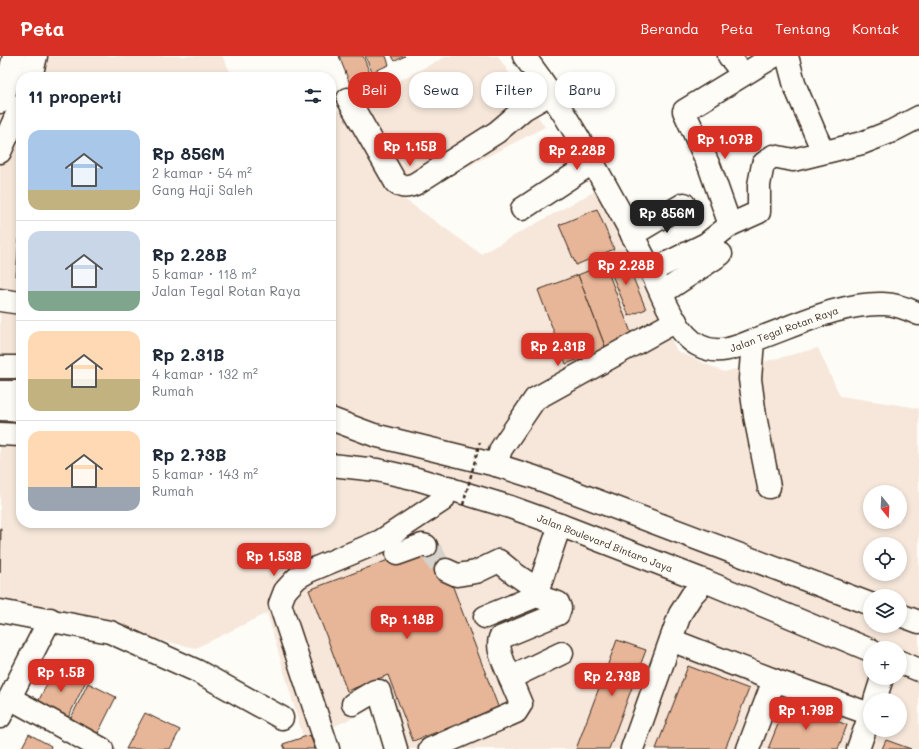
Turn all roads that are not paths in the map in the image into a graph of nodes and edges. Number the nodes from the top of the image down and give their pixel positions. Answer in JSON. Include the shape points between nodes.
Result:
{"nodes":[{"id":1,"x":14,"y":56,"type":"edge"},
{"id":2,"x":36,"y":56,"type":"edge"},
{"id":3,"x":524,"y":56,"type":"edge"},
{"id":4,"x":729,"y":56,"type":"edge"},
{"id":5,"x":774,"y":56,"type":"edge"},
{"id":6,"x":787,"y":56,"type":"edge"},
{"id":7,"x":32,"y":72,"type":"edge"},
{"id":8,"x":742,"y":75,"type":"junction"},
{"id":9,"x":554,"y":100,"type":"junction"},
{"id":10,"x":0,"y":102,"type":"edge"},
{"id":11,"x":353,"y":108,"type":"edge"},
{"id":12,"x":16,"y":116,"type":"edge"},
{"id":13,"x":919,"y":117,"type":"edge"},
{"id":14,"x":0,"y":152,"type":"edge"},
{"id":15,"x":823,"y":152,"type":"junction"},
{"id":16,"x":592,"y":163,"type":"junction"},
{"id":17,"x":684,"y":204,"type":"dead end"},
{"id":18,"x":522,"y":209,"type":"dead end"},
{"id":19,"x":730,"y":225,"type":"junction"},
{"id":20,"x":632,"y":235,"type":"junction"},
{"id":21,"x":721,"y":254,"type":"dead end"},
{"id":22,"x":651,"y":271,"type":"junction"},
{"id":23,"x":662,"y":293,"type":"junction"},
{"id":24,"x":0,"y":300,"type":"edge"},
{"id":25,"x":16,"y":302,"type":"edge"},
{"id":26,"x":919,"y":314,"type":"edge"},
{"id":27,"x":676,"y":321,"type":"junction"},
{"id":28,"x":753,"y":341,"type":"junction"},
{"id":29,"x":0,"y":392,"type":"edge"},
{"id":30,"x":16,"y":392,"type":"edge"},
{"id":31,"x":0,"y":409,"type":"edge"},
{"id":32,"x":16,"y":410,"type":"edge"},
{"id":33,"x":336,"y":421,"type":"edge"},
{"id":34,"x":336,"y":427,"type":"edge"},
{"id":35,"x":0,"y":434,"type":"edge"},
{"id":36,"x":16,"y":435,"type":"edge"},
{"id":37,"x":374,"y":435,"type":"junction"},
{"id":38,"x":336,"y":454,"type":"edge"},
{"id":39,"x":496,"y":465,"type":"junction"},
{"id":40,"x":336,"y":466,"type":"edge"},
{"id":41,"x":377,"y":470,"type":"junction"},
{"id":42,"x":448,"y":487,"type":"junction"},
{"id":43,"x":769,"y":487,"type":"dead end"},
{"id":44,"x":560,"y":525,"type":"junction"},
{"id":45,"x":426,"y":546,"type":"dead end"},
{"id":46,"x":398,"y":554,"type":"dead end"},
{"id":47,"x":446,"y":570,"type":"tunnel mouth"},
{"id":48,"x":705,"y":581,"type":"junction"},
{"id":49,"x":537,"y":593,"type":"junction"},
{"id":50,"x":863,"y":601,"type":"edge"},
{"id":51,"x":0,"y":611,"type":"edge"},
{"id":52,"x":485,"y":617,"type":"dead end"},
{"id":53,"x":907,"y":618,"type":"edge"},
{"id":54,"x":50,"y":619,"type":"junction"},
{"id":55,"x":919,"y":622,"type":"edge"},
{"id":56,"x":672,"y":640,"type":"junction"},
{"id":57,"x":863,"y":647,"type":"edge"},
{"id":58,"x":562,"y":653,"type":"dead end"},
{"id":59,"x":907,"y":665,"type":"edge"},
{"id":60,"x":919,"y":670,"type":"edge"},
{"id":61,"x":510,"y":678,"type":"junction"},
{"id":62,"x":774,"y":680,"type":"junction"},
{"id":63,"x":353,"y":704,"type":"dead end"},
{"id":64,"x":5,"y":708,"type":"edge"},
{"id":65,"x":863,"y":712,"type":"edge"},
{"id":66,"x":282,"y":718,"type":"dead end"},
{"id":67,"x":863,"y":735,"type":"edge"},
{"id":68,"x":102,"y":749,"type":"edge"},
{"id":69,"x":328,"y":749,"type":"edge"},
{"id":70,"x":396,"y":749,"type":"edge"},
{"id":71,"x":430,"y":749,"type":"edge"},
{"id":72,"x":632,"y":749,"type":"edge"},
{"id":73,"x":748,"y":749,"type":"edge"},
{"id":74,"x":858,"y":749,"type":"edge"}],
"edges":[{"from":1,"to":10,"type":"street"},
{"from":2,"to":7,"type":"street"},
{"from":3,"to":9,"type":"street","name":"Jalan Tegal Rotan Raya"},
{"from":4,"to":8,"type":"street"},
{"from":5,"to":8,"type":"street"},
{"from":6,"to":15,"type":"street","via":[[795,86]]},
{"from":8,"to":19,"type":"street","via":[[684,110],[710,168]]},
{"from":9,"to":11,"type":"street","via":[[524,109],[497,132],[407,187],[396,183]]},
{"from":9,"to":16,"type":"street","name":"Jalan Tegal Rotan Raya"},
{"from":12,"to":14,"type":"street"},
{"from":13,"to":15,"type":"street","via":[[862,143]]},
{"from":15,"to":19,"type":"street","via":[[794,160],[773,156],[763,164],[759,185],[759,212]]},
{"from":16,"to":18,"type":"street"},
{"from":16,"to":20,"type":"street","name":"Jalan Tegal Rotan Raya"},
{"from":17,"to":20,"type":"street"},
{"from":19,"to":22,"type":"street","via":[[706,244]]},
{"from":20,"to":22,"type":"street","name":"Jalan Tegal Rotan Raya"},
{"from":21,"to":23,"type":"street"},
{"from":22,"to":23,"type":"street","name":"Jalan Tegal Rotan Raya"},
{"from":23,"to":27,"type":"street","name":"Jalan Tegal Rotan Raya"},
{"from":24,"to":25,"type":"street"},
{"from":26,"to":28,"type":"street","name":"Jalan Tegal Rotan Raya","via":[[885,304],[843,308]]},
{"from":27,"to":28,"type":"street","name":"Jalan Tegal Rotan Raya","via":[[688,337],[698,346],[707,349],[729,350]]},
{"from":27,"to":39,"type":"street","via":[[535,399],[501,449]]},
{"from":28,"to":43,"type":"street","via":[[750,380]]},
{"from":29,"to":30,"type":"street"},
{"from":31,"to":32,"type":"street"},
{"from":33,"to":37,"type":"street"},
{"from":34,"to":37,"type":"street"},
{"from":35,"to":36,"type":"street"},
{"from":37,"to":39,"type":"street"},
{"from":38,"to":41,"type":"street"},
{"from":39,"to":50,"type":"street"},
{"from":40,"to":41,"type":"street","name":"Jalan Boulevard Bintaro Jaya"},
{"from":41,"to":42,"type":"street","name":"Jalan Boulevard Bintaro Jaya"},
{"from":42,"to":44,"type":"street","name":"Jalan Boulevard Bintaro Jaya"},
{"from":42,"to":69,"type":"street","via":[[443,500],[381,541],[309,571],[297,578],[285,591],[280,604]]},
{"from":44,"to":48,"type":"street","name":"Jalan Boulevard Bintaro Jaya"},
{"from":44,"to":49,"type":"street"},
{"from":45,"to":46,"type":"street","via":[[422,545]]},
{"from":47,"to":49,"type":"street","via":[[457,575],[476,572],[499,561]]},
{"from":48,"to":56,"type":"street","via":[[680,614]]},
{"from":48,"to":57,"type":"street","name":"Jalan Boulevard Bintaro Jaya"},
{"from":49,"to":52,"type":"street"},
{"from":49,"to":61,"type":"street","via":[[558,603],[560,608],[558,614],[500,638],[499,649]]},
{"from":51,"to":54,"type":"street"},
{"from":53,"to":55,"type":"street"},
{"from":54,"to":64,"type":"street"},
{"from":54,"to":66,"type":"street","via":[[110,632],[197,671]]},
{"from":56,"to":62,"type":"street"},
{"from":56,"to":72,"type":"street"},
{"from":58,"to":61,"type":"street"},
{"from":59,"to":60,"type":"street"},
{"from":61,"to":71,"type":"street","via":[[521,704],[516,712]]},
{"from":62,"to":65,"type":"street"},
{"from":62,"to":73,"type":"street"},
{"from":63,"to":70,"type":"street","via":[[379,691]]},
{"from":64,"to":68,"type":"street"},
{"from":67,"to":74,"type":"street"}]}
